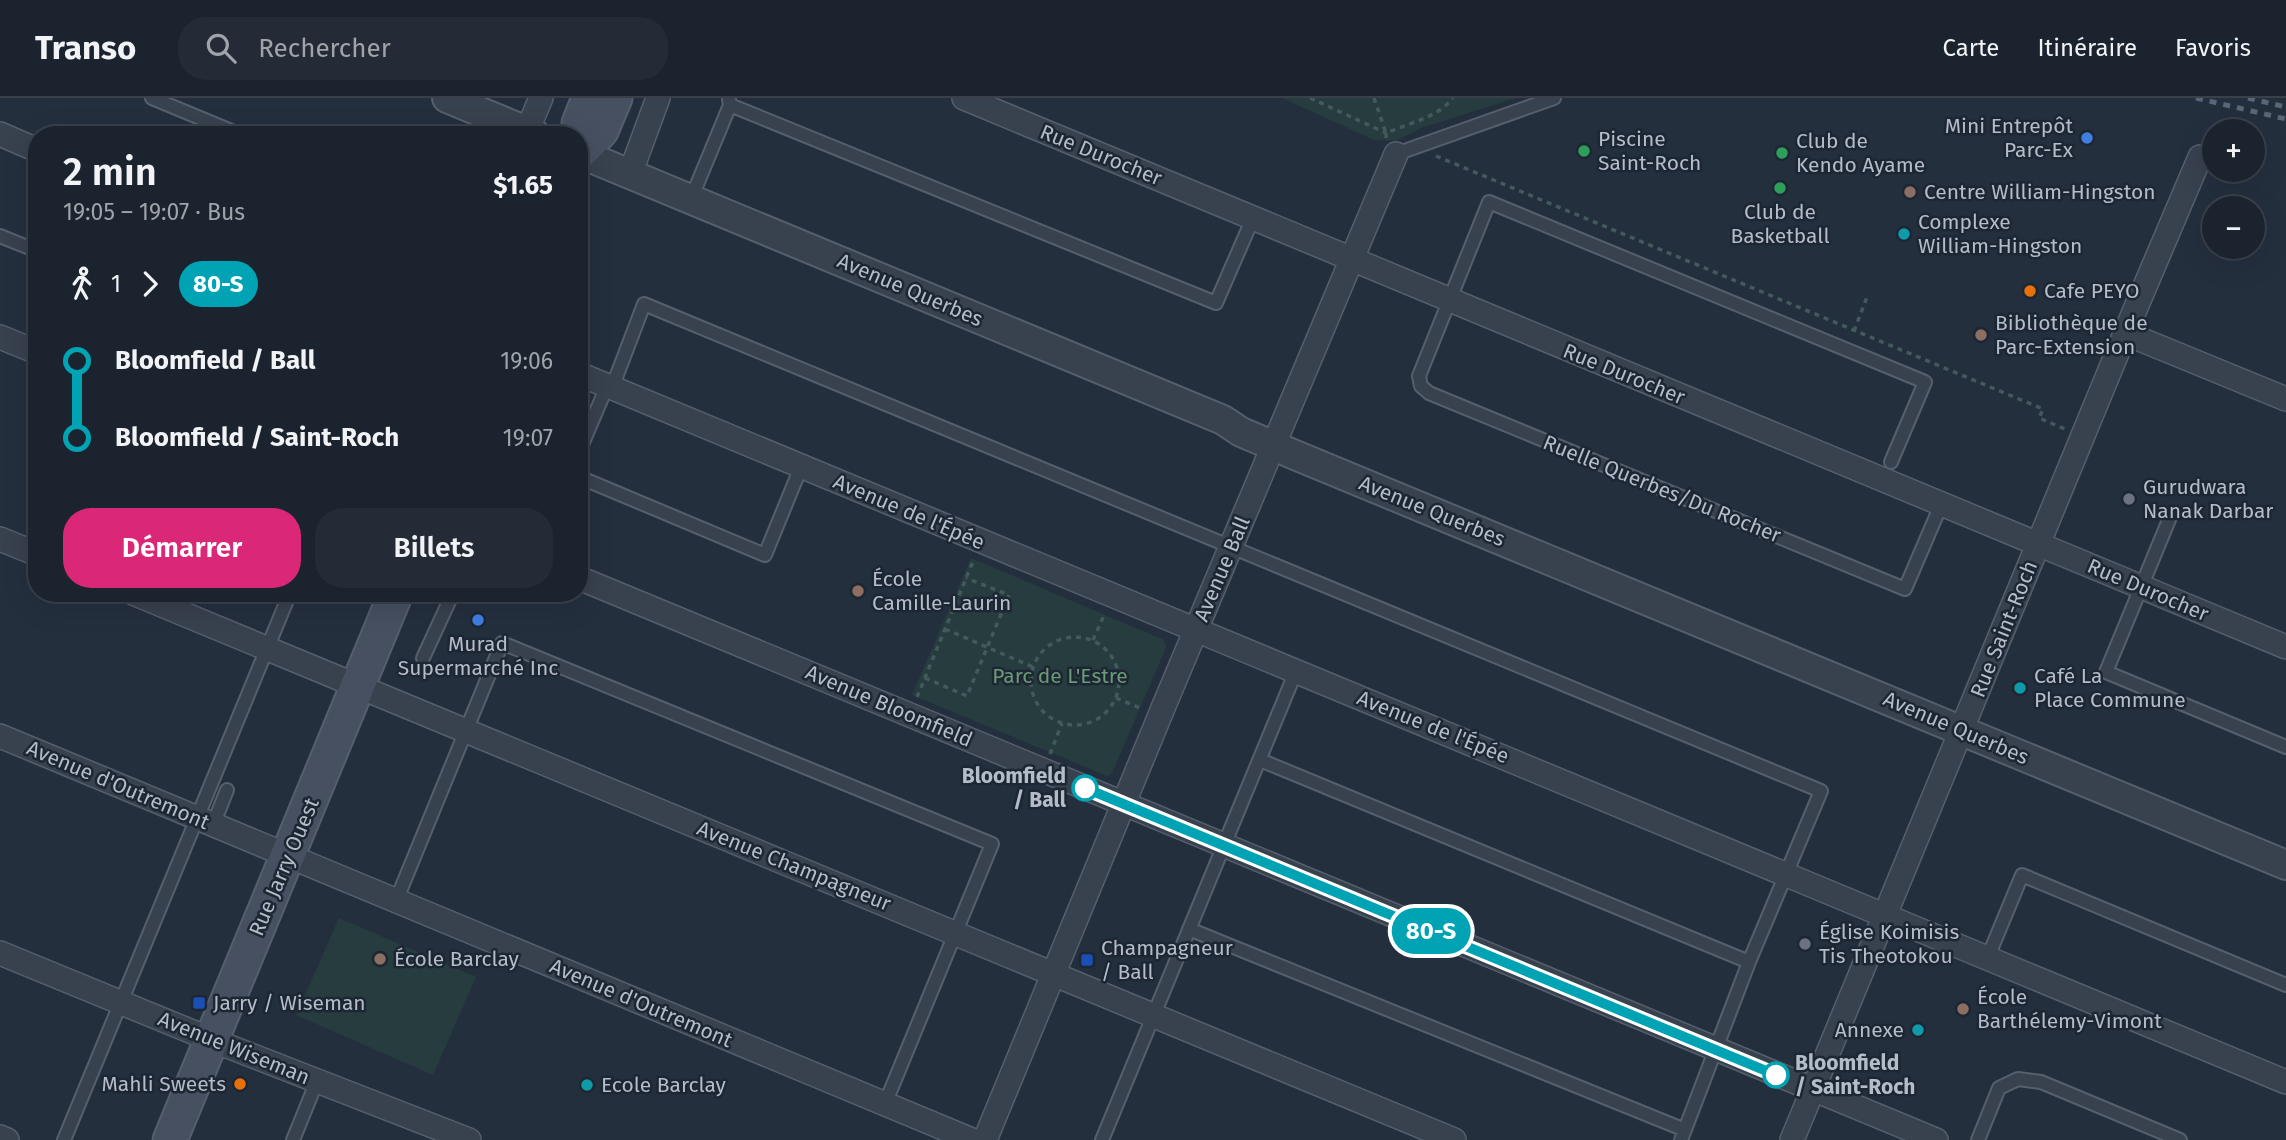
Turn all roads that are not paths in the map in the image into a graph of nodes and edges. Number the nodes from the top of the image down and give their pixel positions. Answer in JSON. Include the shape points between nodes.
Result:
{"nodes":[{"id":1,"x":152,"y":98,"type":"edge"},
{"id":2,"x":447,"y":98,"type":"edge"},
{"id":3,"x":541,"y":98,"type":"edge"},
{"id":4,"x":589,"y":98,"type":"edge"},
{"id":5,"x":615,"y":98,"type":"edge"},
{"id":6,"x":658,"y":98,"type":"edge"},
{"id":7,"x":964,"y":98,"type":"edge"},
{"id":8,"x":1554,"y":98,"type":"edge"},
{"id":9,"x":730,"y":102,"type":"edge"},
{"id":10,"x":219,"y":126,"type":"edge"},
{"id":11,"x":512,"y":126,"type":"edge"},
{"id":12,"x":531,"y":126,"type":"edge"},
{"id":13,"x":579,"y":126,"type":"edge"},
{"id":14,"x":0,"y":135,"type":"edge"},
{"id":15,"x":588,"y":143,"type":"edge"},
{"id":16,"x":1398,"y":144,"type":"joint"},
{"id":17,"x":28,"y":146,"type":"edge"},
{"id":18,"x":588,"y":156,"type":"edge"},
{"id":19,"x":2200,"y":157,"type":"dead end"},
{"id":20,"x":630,"y":174,"type":"junction"},
{"id":21,"x":691,"y":199,"type":"junction"},
{"id":22,"x":1253,"y":218,"type":"junction"},
{"id":23,"x":0,"y":236,"type":"edge"},
{"id":24,"x":28,"y":247,"type":"edge"},
{"id":25,"x":1351,"y":259,"type":"junction"},
{"id":26,"x":1448,"y":301,"type":"junction"},
{"id":27,"x":2125,"y":333,"type":"junction"},
{"id":28,"x":0,"y":337,"type":"edge"},
{"id":29,"x":28,"y":348,"type":"edge"},
{"id":30,"x":588,"y":378,"type":"edge"},
{"id":31,"x":609,"y":387,"type":"junction"},
{"id":32,"x":2286,"y":399,"type":"edge"},
{"id":33,"x":588,"y":432,"type":"edge"},
{"id":34,"x":1273,"y":445,"type":"junction"},
{"id":35,"x":1891,"y":462,"type":"dead end"},
{"id":36,"x":801,"y":467,"type":"junction"},
{"id":37,"x":588,"y":481,"type":"edge"},
{"id":38,"x":1941,"y":505,"type":"junction"},
{"id":39,"x":2171,"y":515,"type":"dead end"},
{"id":40,"x":0,"y":538,"type":"edge"},
{"id":41,"x":2039,"y":545,"type":"junction"},
{"id":42,"x":1231,"y":546,"type":"junction"},
{"id":43,"x":28,"y":550,"type":"edge"},
{"id":44,"x":588,"y":582,"type":"edge"},
{"id":45,"x":2141,"y":588,"type":"junction"},
{"id":46,"x":155,"y":602,"type":"edge"},
{"id":47,"x":286,"y":602,"type":"edge"},
{"id":48,"x":392,"y":602,"type":"edge"},
{"id":49,"x":449,"y":602,"type":"edge"},
{"id":50,"x":1196,"y":630,"type":"junction"},
{"id":51,"x":2286,"y":647,"type":"edge"},
{"id":52,"x":267,"y":649,"type":"junction"},
{"id":53,"x":423,"y":658,"type":"dead end"},
{"id":54,"x":1296,"y":671,"type":"junction"},
{"id":55,"x":358,"y":687,"type":"junction"},
{"id":56,"x":466,"y":730,"type":"junction"},
{"id":57,"x":1962,"y":731,"type":"junction"},
{"id":58,"x":0,"y":736,"type":"edge"},
{"id":59,"x":2286,"y":747,"type":"edge"},
{"id":60,"x":1260,"y":760,"type":"junction"},
{"id":61,"x":227,"y":790,"type":"dead end"},
{"id":62,"x":1124,"y":804,"type":"junction"},
{"id":63,"x":205,"y":821,"type":"junction"},
{"id":64,"x":1224,"y":845,"type":"junction"},
{"id":65,"x":288,"y":856,"type":"junction"},
{"id":66,"x":2286,"y":865,"type":"edge"},
{"id":67,"x":1787,"y":874,"type":"junction"},
{"id":68,"x":396,"y":901,"type":"junction"},
{"id":69,"x":1886,"y":916,"type":"junction"},
{"id":70,"x":1189,"y":929,"type":"junction"},
{"id":71,"x":955,"y":933,"type":"junction"},
{"id":72,"x":0,"y":953,"type":"edge"},
{"id":73,"x":1988,"y":957,"type":"junction"},
{"id":74,"x":1749,"y":962,"type":"junction"},
{"id":75,"x":1054,"y":974,"type":"junction"},
{"id":76,"x":2286,"y":985,"type":"edge"},
{"id":77,"x":121,"y":1002,"type":"junction"},
{"id":78,"x":1154,"y":1016,"type":"junction"},
{"id":79,"x":212,"y":1040,"type":"junction"},
{"id":80,"x":1715,"y":1049,"type":"junction"},
{"id":81,"x":317,"y":1081,"type":"junction"},
{"id":82,"x":2286,"y":1082,"type":"edge"},
{"id":83,"x":1813,"y":1090,"type":"junction"},
{"id":84,"x":885,"y":1104,"type":"junction"},
{"id":85,"x":1683,"y":1135,"type":"edge"},
{"id":86,"x":1912,"y":1136,"type":"edge"},
{"id":87,"x":0,"y":1137,"type":"edge"},
{"id":88,"x":7,"y":1140,"type":"edge"},
{"id":89,"x":64,"y":1140,"type":"edge"},
{"id":90,"x":170,"y":1140,"type":"edge"},
{"id":91,"x":293,"y":1140,"type":"edge"},
{"id":92,"x":469,"y":1140,"type":"edge"},
{"id":93,"x":972,"y":1140,"type":"edge"},
{"id":94,"x":985,"y":1140,"type":"edge"},
{"id":95,"x":1102,"y":1140,"type":"edge"},
{"id":96,"x":1454,"y":1140,"type":"edge"},
{"id":97,"x":1792,"y":1140,"type":"edge"},
{"id":98,"x":1936,"y":1140,"type":"edge"},
{"id":99,"x":1978,"y":1140,"type":"edge"},
{"id":100,"x":2180,"y":1140,"type":"edge"}],
"edges":[{"from":1,"to":10,"type":"lane"},
{"from":2,"to":11,"type":"street"},
{"from":3,"to":12,"type":"street"},
{"from":4,"to":13,"type":"main road"},
{"from":5,"to":15,"type":"main road","via":[[601,131]]},
{"from":6,"to":20,"type":"street"},
{"from":7,"to":22,"type":"street","name":"Rue Durocher"},
{"from":8,"to":16,"type":"lane"},
{"from":9,"to":21,"type":"lane"},
{"from":9,"to":22,"type":"lane","via":[[1216,303]]},
{"from":14,"to":17,"type":"street"},
{"from":16,"to":25,"type":"street","name":"Avenue Ball"},
{"from":18,"to":20,"type":"street","name":"Avenue Querbes"},
{"from":19,"to":27,"type":"street","name":"Rue Saint-Roch"},
{"from":20,"to":21,"type":"street","name":"Avenue Querbes"},
{"from":21,"to":34,"type":"street","name":"Avenue Querbes"},
{"from":22,"to":25,"type":"street","name":"Rue Durocher"},
{"from":23,"to":24,"type":"lane"},
{"from":25,"to":26,"type":"street","name":"Rue Durocher"},
{"from":25,"to":34,"type":"street","name":"Avenue Ball"},
{"from":26,"to":35,"type":"lane","via":[[1489,202],[1925,382]]},
{"from":26,"to":38,"type":"street","name":"Rue Durocher"},
{"from":26,"to":38,"type":"lane","name":"Ruelle Querbes/Du Rocher","via":[[1419,376],[1429,393],[1905,589]]},
{"from":27,"to":32,"type":"street"},
{"from":27,"to":41,"type":"street","name":"Rue Saint-Roch"},
{"from":28,"to":29,"type":"street"},
{"from":30,"to":31,"type":"street","name":"Avenue de l'Épée"},
{"from":31,"to":33,"type":"lane"},
{"from":31,"to":36,"type":"street","name":"Avenue de l'Épée"},
{"from":31,"to":42,"type":"lane","via":[[644,304]]},
{"from":34,"to":42,"type":"street","name":"Avenue Ball"},
{"from":34,"to":57,"type":"street","name":"Avenue Querbes"},
{"from":36,"to":37,"type":"lane","via":[[765,555]]},
{"from":36,"to":50,"type":"street","name":"Avenue de l'Épée"},
{"from":38,"to":41,"type":"street","name":"Rue Durocher"},
{"from":39,"to":45,"type":"lane"},
{"from":40,"to":43,"type":"street"},
{"from":41,"to":45,"type":"street","name":"Rue Durocher"},
{"from":41,"to":57,"type":"street","name":"Rue Saint-Roch"},
{"from":42,"to":50,"type":"street","name":"Avenue Ball"},
{"from":42,"to":67,"type":"lane","via":[[1821,791]]},
{"from":44,"to":62,"type":"street","name":"Avenue Bloomfield"},
{"from":45,"to":51,"type":"street","name":"Rue Durocher"},
{"from":45,"to":59,"type":"lane","via":[[2106,672]]},
{"from":46,"to":52,"type":"street","name":"Avenue Champagneur"},
{"from":47,"to":52,"type":"lane"},
{"from":48,"to":55,"type":"main road","name":"Rue Jarry Ouest"},
{"from":49,"to":53,"type":"lane"},
{"from":50,"to":54,"type":"street","name":"Avenue de l'Épée"},
{"from":50,"to":62,"type":"street","name":"Avenue Ball"},
{"from":52,"to":55,"type":"street","name":"Avenue Champagneur"},
{"from":52,"to":63,"type":"lane"},
{"from":54,"to":60,"type":"lane"},
{"from":54,"to":67,"type":"street","name":"Avenue de l'Épée"},
{"from":55,"to":56,"type":"street","name":"Avenue Champagneur"},
{"from":55,"to":65,"type":"main road","name":"Rue Jarry Ouest"},
{"from":56,"to":68,"type":"lane"},
{"from":56,"to":71,"type":"street","name":"Avenue Champagneur"},
{"from":56,"to":71,"type":"lane","via":[[502,643],[992,844]]},
{"from":57,"to":66,"type":"street","name":"Avenue Querbes"},
{"from":57,"to":69,"type":"street","name":"Rue Saint-Roch"},
{"from":58,"to":63,"type":"street","name":"Avenue d'Outremont"},
{"from":60,"to":64,"type":"lane"},
{"from":60,"to":74,"type":"lane"},
{"from":61,"to":63,"type":"lane"},
{"from":62,"to":64,"type":"street","name":"Avenue Bloomfield"},
{"from":62,"to":75,"type":"street","name":"Avenue Ball"},
{"from":63,"to":65,"type":"street","name":"Avenue d'Outremont"},
{"from":63,"to":77,"type":"lane"},
{"from":64,"to":70,"type":"lane"},
{"from":64,"to":80,"type":"street","name":"Avenue Bloomfield"},
{"from":65,"to":68,"type":"street","name":"Avenue d'Outremont"},
{"from":65,"to":79,"type":"main road","name":"Rue Jarry Ouest"},
{"from":67,"to":69,"type":"street","name":"Avenue de l'Épée"},
{"from":67,"to":74,"type":"lane"},
{"from":68,"to":84,"type":"street","name":"Avenue d'Outremont"},
{"from":69,"to":73,"type":"street","name":"Avenue de l'Épée"},
{"from":69,"to":83,"type":"street","name":"Rue Saint-Roch"},
{"from":70,"to":78,"type":"lane"},
{"from":70,"to":85,"type":"lane"},
{"from":71,"to":75,"type":"street","name":"Avenue Champagneur"},
{"from":71,"to":84,"type":"lane"},
{"from":72,"to":77,"type":"street","name":"Avenue Wiseman"},
{"from":73,"to":76,"type":"lane","via":[[2022,875]]},
{"from":73,"to":82,"type":"street","name":"Avenue de l'Épée"},
{"from":74,"to":80,"type":"lane"},
{"from":75,"to":78,"type":"street","name":"Avenue Champagneur"},
{"from":75,"to":94,"type":"street","name":"Avenue Ball"},
{"from":77,"to":79,"type":"street","name":"Avenue Wiseman"},
{"from":77,"to":89,"type":"lane"},
{"from":78,"to":95,"type":"lane"},
{"from":78,"to":96,"type":"street","name":"Avenue Champagneur"},
{"from":79,"to":81,"type":"street","name":"Avenue Wiseman"},
{"from":79,"to":90,"type":"main road","name":"Rue Jarry Ouest"},
{"from":80,"to":83,"type":"street","name":"Avenue Bloomfield"},
{"from":80,"to":85,"type":"lane"},
{"from":81,"to":91,"type":"lane"},
{"from":81,"to":92,"type":"street","name":"Avenue Wiseman"},
{"from":83,"to":86,"type":"street","name":"Avenue Bloomfield"},
{"from":83,"to":97,"type":"street","name":"Rue Saint-Roch"},
{"from":84,"to":93,"type":"street","name":"Avenue d'Outremont"},
{"from":86,"to":98,"type":"street","name":"Avenue Bloomfield"},
{"from":87,"to":88,"type":"street"},
{"from":99,"to":100,"type":"lane","via":[[1999,1088],[2018,1079],[2041,1082]]}]}
